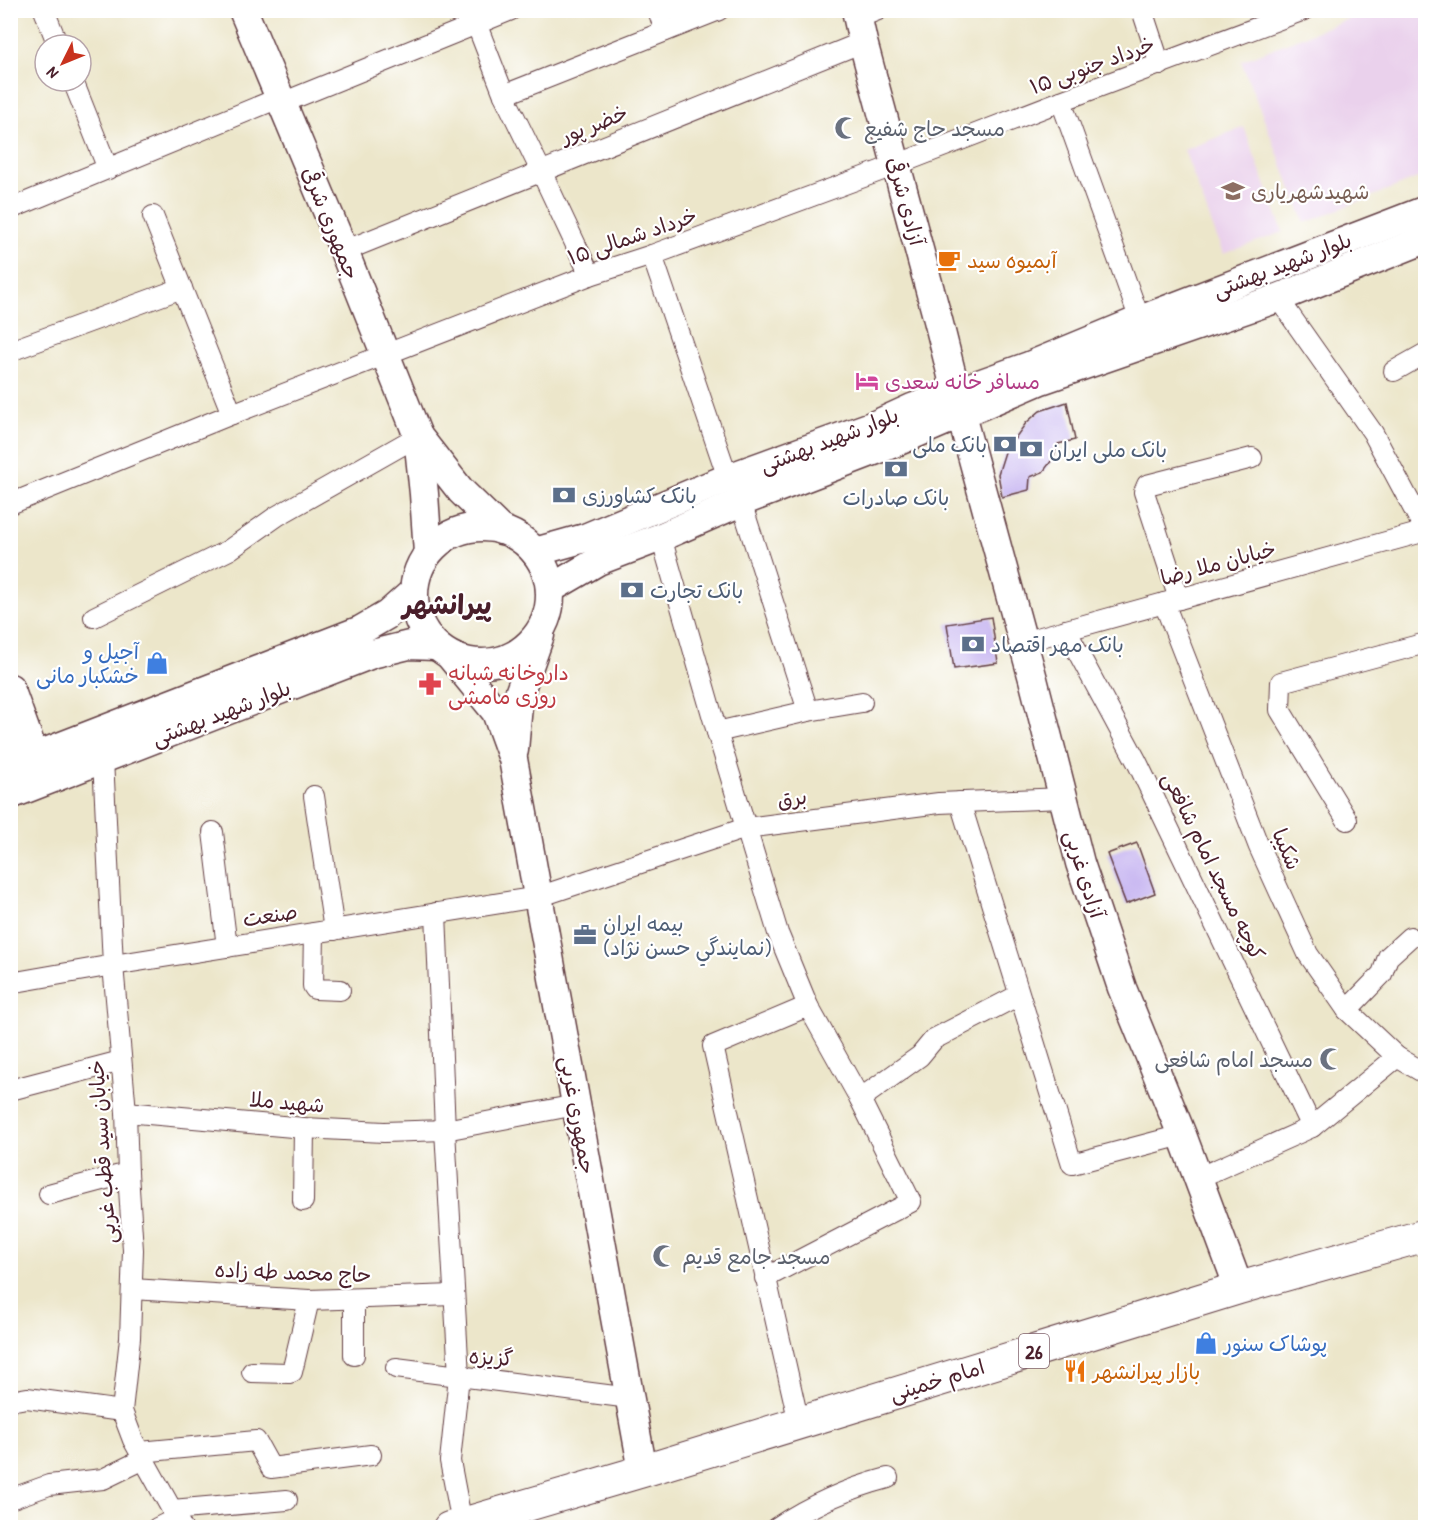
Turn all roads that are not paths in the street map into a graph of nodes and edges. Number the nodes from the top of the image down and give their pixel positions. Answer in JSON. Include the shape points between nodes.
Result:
{"nodes":[{"id":1,"x":44,"y":10,"type":"edge"},
{"id":2,"x":243,"y":10,"type":"edge"},
{"id":3,"x":512,"y":10,"type":"edge"},
{"id":4,"x":658,"y":10,"type":"edge"},
{"id":5,"x":719,"y":10,"type":"edge"},
{"id":6,"x":1142,"y":10,"type":"edge"},
{"id":7,"x":1296,"y":12,"type":"edge"},
{"id":8,"x":474,"y":18,"type":"edge"},
{"id":9,"x":864,"y":20,"type":"edge"},
{"id":10,"x":665,"y":32,"type":"junction"},
{"id":11,"x":53,"y":33,"type":"edge"},
{"id":12,"x":1160,"y":65,"type":"junction"},
{"id":13,"x":78,"y":93,"type":"edge"},
{"id":14,"x":504,"y":95,"type":"junction"},
{"id":15,"x":280,"y":100,"type":"junction"},
{"id":16,"x":1061,"y":101,"type":"junction"},
{"id":17,"x":896,"y":165,"type":"junction"},
{"id":18,"x":108,"y":169,"type":"junction"},
{"id":19,"x":541,"y":171,"type":"junction"},
{"id":20,"x":10,"y":209,"type":"edge"},
{"id":21,"x":1425,"y":210,"type":"edge"},
{"id":22,"x":153,"y":216,"type":"dead end"},
{"id":23,"x":1425,"y":240,"type":"edge"},
{"id":24,"x":344,"y":251,"type":"junction"},
{"id":25,"x":652,"y":255,"type":"junction"},
{"id":26,"x":590,"y":275,"type":"junction"},
{"id":27,"x":182,"y":288,"type":"junction"},
{"id":28,"x":1278,"y":298,"type":"junction"},
{"id":29,"x":1140,"y":320,"type":"junction"},
{"id":30,"x":10,"y":351,"type":"edge"},
{"id":31,"x":1425,"y":353,"type":"edge"},
{"id":32,"x":384,"y":354,"type":"junction"},
{"id":33,"x":1394,"y":371,"type":"dead end"},
{"id":34,"x":959,"y":403,"type":"junction"},
{"id":35,"x":232,"y":414,"type":"junction"},
{"id":36,"x":418,"y":436,"type":"junction"},
{"id":37,"x":970,"y":448,"type":"joint"},
{"id":38,"x":1252,"y":458,"type":"dead end"},
{"id":39,"x":734,"y":490,"type":"junction"},
{"id":40,"x":10,"y":504,"type":"edge"},
{"id":41,"x":501,"y":530,"type":"junction"},
{"id":42,"x":1425,"y":531,"type":"edge"},
{"id":43,"x":661,"y":537,"type":"junction"},
{"id":44,"x":535,"y":552,"type":"junction"},
{"id":45,"x":428,"y":553,"type":"junction"},
{"id":46,"x":550,"y":589,"type":"junction"},
{"id":47,"x":413,"y":592,"type":"junction"},
{"id":48,"x":1172,"y":601,"type":"junction"},
{"id":49,"x":94,"y":617,"type":"dead end"},
{"id":50,"x":543,"y":627,"type":"junction"},
{"id":51,"x":1066,"y":630,"type":"junction"},
{"id":52,"x":1023,"y":642,"type":"junction"},
{"id":53,"x":1425,"y":643,"type":"edge"},
{"id":54,"x":443,"y":651,"type":"junction"},
{"id":55,"x":10,"y":688,"type":"edge"},
{"id":56,"x":862,"y":702,"type":"dead end"},
{"id":57,"x":808,"y":711,"type":"junction"},
{"id":58,"x":717,"y":732,"type":"junction"},
{"id":59,"x":103,"y":759,"type":"junction"},
{"id":60,"x":513,"y":759,"type":"junction"},
{"id":61,"x":23,"y":761,"type":"edge"},
{"id":62,"x":10,"y":795,"type":"edge"},
{"id":63,"x":314,"y":796,"type":"dead end"},
{"id":64,"x":1063,"y":798,"type":"junction"},
{"id":65,"x":960,"y":802,"type":"junction"},
{"id":66,"x":1347,"y":820,"type":"dead end"},
{"id":67,"x":746,"y":828,"type":"junction"},
{"id":68,"x":213,"y":832,"type":"dead end"},
{"id":69,"x":538,"y":897,"type":"junction"},
{"id":70,"x":436,"y":913,"type":"junction"},
{"id":71,"x":334,"y":930,"type":"junction"},
{"id":72,"x":314,"y":933,"type":"junction"},
{"id":73,"x":1410,"y":937,"type":"dead end"},
{"id":74,"x":227,"y":947,"type":"junction"},
{"id":75,"x":114,"y":965,"type":"junction"},
{"id":76,"x":10,"y":983,"type":"edge"},
{"id":77,"x":340,"y":990,"type":"dead end"},
{"id":78,"x":1019,"y":995,"type":"junction"},
{"id":79,"x":808,"y":1006,"type":"junction"},
{"id":80,"x":1347,"y":1010,"type":"junction"},
{"id":81,"x":1397,"y":1057,"type":"junction"},
{"id":82,"x":121,"y":1061,"type":"junction"},
{"id":83,"x":1425,"y":1074,"type":"edge"},
{"id":84,"x":10,"y":1090,"type":"edge"},
{"id":85,"x":860,"y":1099,"type":"junction"},
{"id":86,"x":576,"y":1105,"type":"junction"},
{"id":87,"x":126,"y":1112,"type":"junction"},
{"id":88,"x":1312,"y":1127,"type":"junction"},
{"id":89,"x":304,"y":1128,"type":"junction"},
{"id":90,"x":444,"y":1130,"type":"junction"},
{"id":91,"x":1182,"y":1136,"type":"junction"},
{"id":92,"x":128,"y":1173,"type":"junction"},
{"id":93,"x":1198,"y":1178,"type":"junction"},
{"id":94,"x":50,"y":1194,"type":"dead end"},
{"id":95,"x":303,"y":1201,"type":"dead end"},
{"id":96,"x":1425,"y":1235,"type":"edge"},
{"id":97,"x":765,"y":1278,"type":"junction"},
{"id":98,"x":132,"y":1288,"type":"junction"},
{"id":99,"x":1239,"y":1288,"type":"junction"},
{"id":100,"x":454,"y":1295,"type":"junction"},
{"id":101,"x":309,"y":1300,"type":"junction"},
{"id":102,"x":354,"y":1300,"type":"junction"},
{"id":103,"x":354,"y":1355,"type":"dead end"},
{"id":104,"x":396,"y":1368,"type":"dead end"},
{"id":105,"x":252,"y":1372,"type":"dead end"},
{"id":106,"x":459,"y":1376,"type":"junction"},
{"id":107,"x":630,"y":1398,"type":"junction"},
{"id":108,"x":10,"y":1401,"type":"edge"},
{"id":109,"x":122,"y":1411,"type":"junction"},
{"id":110,"x":799,"y":1423,"type":"junction"},
{"id":111,"x":142,"y":1455,"type":"junction"},
{"id":112,"x":371,"y":1455,"type":"dead end"},
{"id":113,"x":643,"y":1471,"type":"junction"},
{"id":114,"x":888,"y":1478,"type":"dead end"},
{"id":115,"x":10,"y":1498,"type":"edge"},
{"id":116,"x":286,"y":1500,"type":"dead end"},
{"id":117,"x":177,"y":1518,"type":"edge"},
{"id":118,"x":456,"y":1526,"type":"edge"},
{"id":119,"x":157,"y":1527,"type":"edge"},
{"id":120,"x":776,"y":1527,"type":"edge"}],
"edges":[{"from":1,"to":11,"type":"street"},
{"from":2,"to":15,"type":"street","name":"جمهوری شرقی"},
{"from":3,"to":8,"type":"street"},
{"from":4,"to":10,"type":"street"},
{"from":5,"to":10,"type":"street"},
{"from":6,"to":12,"type":"street"},
{"from":7,"to":12,"type":"street","name":"۱۵ خرداد جنوبی"},
{"from":8,"to":14,"type":"street"},
{"from":8,"to":15,"type":"street"},
{"from":9,"to":17,"type":"street","name":"آزادی شرقی"},
{"from":9,"to":19,"type":"street","name":"خضر پور"},
{"from":10,"to":14,"type":"street"},
{"from":12,"to":16,"type":"street","name":"۱۵ خرداد جنوبی"},
{"from":13,"to":18,"type":"street"},
{"from":14,"to":19,"type":"street"},
{"from":15,"to":18,"type":"street"},
{"from":15,"to":24,"type":"street","name":"جمهوری شرقی"},
{"from":16,"to":17,"type":"street","name":"۱۵ خرداد جنوبی"},
{"from":16,"to":29,"type":"street"},
{"from":17,"to":25,"type":"street","name":"۱۵ خرداد شمالی"},
{"from":17,"to":34,"type":"street","name":"آزادی شرقی"},
{"from":18,"to":20,"type":"street"},
{"from":19,"to":24,"type":"street","name":"خضر پور"},
{"from":19,"to":26,"type":"street"},
{"from":21,"to":29,"type":"street","name":"بلوار شهید بهشتی"},
{"from":22,"to":27,"type":"street"},
{"from":23,"to":28,"type":"street","name":"بلوار شهید بهشتی"},
{"from":24,"to":32,"type":"street","name":"جمهوری شرقی"},
{"from":25,"to":26,"type":"street","name":"۱۵ خرداد شمالی"},
{"from":25,"to":39,"type":"street"},
{"from":26,"to":32,"type":"street","name":"۱۵ خرداد شمالی"},
{"from":27,"to":30,"type":"street"},
{"from":27,"to":35,"type":"street"},
{"from":28,"to":34,"type":"street","name":"بلوار شهید بهشتی","via":[[1041,380]]},
{"from":28,"to":42,"type":"street","via":[[1373,433]]},
{"from":29,"to":34,"type":"street","name":"بلوار شهید بهشتی","via":[[1029,366]]},
{"from":31,"to":33,"type":"street"},
{"from":32,"to":35,"type":"street","name":"۱۵ خرداد شمالی"},
{"from":32,"to":36,"type":"street","name":"جمهوری شرقی"},
{"from":34,"to":37,"type":"street","name":"آزادی شرقی"},
{"from":34,"to":39,"type":"street","name":"بلوار شهید بهشتی","via":[[887,446]]},
{"from":35,"to":40,"type":"street","name":"۱۵ خرداد شمالی"},
{"from":36,"to":41,"type":"street","via":[[461,491]]},
{"from":36,"to":45,"type":"street"},
{"from":36,"to":49,"type":"street","via":[[277,516],[229,550]]},
{"from":37,"to":52,"type":"street","name":"آزادی غربی"},
{"from":38,"to":48,"type":"street","name":"شکیبا","via":[[1146,485],[1144,492]]},
{"from":39,"to":43,"type":"street","name":"بلوار شهید بهشتی"},
{"from":39,"to":44,"type":"street","name":"بلوار شهید بهشتی"},
{"from":39,"to":57,"type":"street"},
{"from":41,"to":44,"type":"street"},
{"from":41,"to":45,"type":"street","via":[[461,530],[442,539]]},
{"from":42,"to":48,"type":"street","name":"خیابان ملا رضا"},
{"from":43,"to":46,"type":"street","name":"بلوار شهید بهشتی","via":[[598,561]]},
{"from":43,"to":58,"type":"street"},
{"from":44,"to":46,"type":"street"},
{"from":45,"to":47,"type":"street","via":[[417,571]]},
{"from":46,"to":50,"type":"street"},
{"from":47,"to":54,"type":"street","via":[[422,630]]},
{"from":47,"to":61,"type":"street","name":"بلوار شهید بهشتی","via":[[387,615],[361,630]]},
{"from":48,"to":51,"type":"street","name":"خیابان ملا رضا"},
{"from":48,"to":80,"type":"street","name":"شکیبا","via":[[1259,847],[1308,954]]},
{"from":50,"to":54,"type":"street","via":[[532,642],[503,661],[468,662]]},
{"from":50,"to":60,"type":"street","via":[[519,694]]},
{"from":51,"to":52,"type":"street","name":"خیابان ملا رضا"},
{"from":51,"to":88,"type":"street","name":"کوچه مسجد امام شافعی","via":[[1137,762]]},
{"from":52,"to":64,"type":"street","name":"آزادی غربی"},
{"from":53,"to":66,"type":"street","via":[[1281,682],[1281,710]]},
{"from":54,"to":59,"type":"street","name":"بلوار شهید بهشتی","via":[[409,645],[372,654]]},
{"from":54,"to":60,"type":"street","via":[[496,712]]},
{"from":55,"to":61,"type":"street"},
{"from":56,"to":57,"type":"street"},
{"from":57,"to":58,"type":"street"},
{"from":58,"to":67,"type":"street"},
{"from":59,"to":62,"type":"street","name":"بلوار شهید بهشتی"},
{"from":59,"to":75,"type":"street","name":"خیابان سید قطب غربی"},
{"from":60,"to":69,"type":"street","name":"جمهوری غربی"},
{"from":63,"to":71,"type":"street"},
{"from":64,"to":65,"type":"street","name":"برق"},
{"from":64,"to":91,"type":"street","name":"آزادی غربی","via":[[1080,863],[1122,988]]},
{"from":65,"to":67,"type":"street","name":"برق"},
{"from":65,"to":78,"type":"street"},
{"from":67,"to":69,"type":"street","name":"برق"},
{"from":67,"to":79,"type":"street","via":[[778,933]]},
{"from":68,"to":74,"type":"street"},
{"from":69,"to":70,"type":"street","name":"صنعت"},
{"from":69,"to":86,"type":"street","name":"جمهوری غربی"},
{"from":70,"to":71,"type":"street","name":"صنعت"},
{"from":70,"to":90,"type":"street"},
{"from":71,"to":72,"type":"street","name":"صنعت"},
{"from":72,"to":74,"type":"street","name":"صنعت"},
{"from":72,"to":77,"type":"street","via":[[313,986]]},
{"from":73,"to":80,"type":"street","via":[[1388,957],[1382,974]]},
{"from":74,"to":75,"type":"street","name":"صنعت"},
{"from":75,"to":76,"type":"street","name":"صنعت"},
{"from":75,"to":82,"type":"street","name":"خیابان سید قطب غربی"},
{"from":78,"to":85,"type":"street","via":[[934,1039],[920,1056]]},
{"from":78,"to":91,"type":"street","via":[[1072,1164]]},
{"from":79,"to":85,"type":"street"},
{"from":79,"to":97,"type":"street","via":[[713,1046]]},
{"from":80,"to":81,"type":"street","name":"شکیبا"},
{"from":81,"to":83,"type":"street","name":"شکیبا"},
{"from":81,"to":88,"type":"street"},
{"from":82,"to":84,"type":"street"},
{"from":82,"to":87,"type":"street","name":"خیابان سید قطب غربی"},
{"from":85,"to":97,"type":"street","via":[[911,1202]]},
{"from":86,"to":90,"type":"street","name":"شهید ملا"},
{"from":86,"to":107,"type":"street","name":"جمهوری غربی"},
{"from":87,"to":89,"type":"street","name":"شهید ملا"},
{"from":87,"to":92,"type":"street","name":"خیابان سید قطب غربی"},
{"from":88,"to":93,"type":"street"},
{"from":89,"to":90,"type":"street","name":"شهید ملا"},
{"from":89,"to":95,"type":"street"},
{"from":90,"to":100,"type":"street"},
{"from":91,"to":93,"type":"street","name":"آزادی غربی"},
{"from":92,"to":94,"type":"street"},
{"from":92,"to":98,"type":"street","name":"خیابان سید قطب غربی"},
{"from":93,"to":99,"type":"street","name":"آزادی غربی"},
{"from":96,"to":99,"type":"main road","name":"امام خمینی","number":"26"},
{"from":97,"to":110,"type":"street"},
{"from":98,"to":101,"type":"street","name":"حاج محمد طه زاده"},
{"from":98,"to":109,"type":"street","name":"خیابان سید قطب غربی"},
{"from":99,"to":110,"type":"main road","name":"امام خمینی","number":"26"},
{"from":100,"to":102,"type":"street","name":"حاج محمد طه زاده"},
{"from":100,"to":106,"type":"street"},
{"from":101,"to":102,"type":"street","name":"حاج محمد طه زاده"},
{"from":101,"to":105,"type":"street","via":[[292,1372]]},
{"from":102,"to":103,"type":"street"},
{"from":104,"to":106,"type":"street"},
{"from":106,"to":107,"type":"street","name":"گزیزه"},
{"from":106,"to":118,"type":"street","name":"گزیزه","via":[[450,1461]]},
{"from":107,"to":113,"type":"street","name":"جمهوری غربی"},
{"from":108,"to":109,"type":"street","via":[[27,1398]]},
{"from":109,"to":111,"type":"street","name":"خیابان سید قطب غربی"},
{"from":110,"to":113,"type":"main road","name":"امام خمینی","number":"26"},
{"from":111,"to":112,"type":"street","via":[[256,1441],[271,1468]]},
{"from":111,"to":115,"type":"street","via":[[102,1479],[49,1485]]},
{"from":111,"to":117,"type":"street","name":"خیابان سید قطب غربی"},
{"from":113,"to":118,"type":"main road","name":"امام خمینی","number":"26"},
{"from":114,"to":120,"type":"street","via":[[817,1503]]},
{"from":116,"to":117,"type":"street"},
{"from":117,"to":119,"type":"street"}]}
